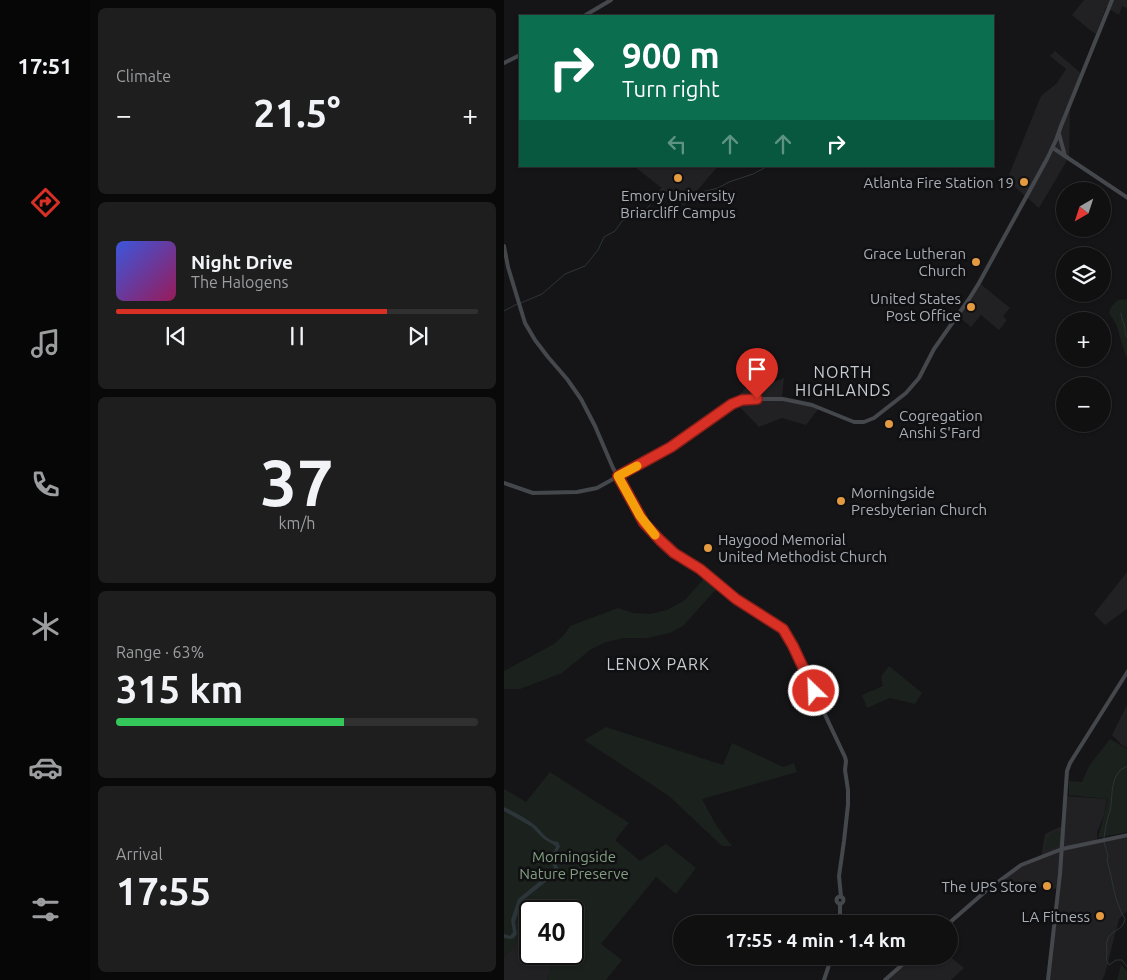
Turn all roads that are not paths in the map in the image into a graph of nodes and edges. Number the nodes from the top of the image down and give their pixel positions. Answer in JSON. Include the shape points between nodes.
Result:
{"nodes":[{"id":1,"x":611,"y":0,"type":"edge"},
{"id":2,"x":1112,"y":0,"type":"edge"},
{"id":3,"x":586,"y":15,"type":"edge"},
{"id":4,"x":519,"y":56,"type":"edge"},
{"id":5,"x":504,"y":63,"type":"edge"},
{"id":6,"x":1059,"y":134,"type":"junction"},
{"id":7,"x":1053,"y":148,"type":"junction"},
{"id":8,"x":1065,"y":156,"type":"junction"},
{"id":9,"x":1127,"y":198,"type":"edge"},
{"id":10,"x":504,"y":246,"type":"edge"},
{"id":11,"x":618,"y":476,"type":"junction"},
{"id":12,"x":611,"y":480,"type":"junction"},
{"id":13,"x":504,"y":483,"type":"edge"},
{"id":14,"x":621,"y":483,"type":"junction"},
{"id":15,"x":1127,"y":671,"type":"edge"},
{"id":16,"x":1127,"y":835,"type":"edge"},
{"id":17,"x":1062,"y":849,"type":"junction"},
{"id":18,"x":840,"y":915,"type":"edge"},
{"id":19,"x":958,"y":915,"type":"edge"},
{"id":20,"x":829,"y":965,"type":"edge"},
{"id":21,"x":902,"y":965,"type":"edge"},
{"id":22,"x":824,"y":980,"type":"edge"},
{"id":23,"x":885,"y":980,"type":"edge"},
{"id":24,"x":1048,"y":980,"type":"edge"}],
"edges":[{"from":1,"to":3,"type":"street"},
{"from":2,"to":6,"type":"street"},
{"from":4,"to":5,"type":"street"},
{"from":6,"to":7,"type":"street"},
{"from":6,"to":8,"type":"street"},
{"from":7,"to":8,"type":"street"},
{"from":7,"to":11,"type":"street","via":[[979,284],[934,349],[920,378],[875,418],[854,422],[793,400],[742,400],[659,454]]},
{"from":8,"to":9,"type":"street"},
{"from":10,"to":11,"type":"street","via":[[525,323],[581,399]]},
{"from":11,"to":12,"type":"street"},
{"from":11,"to":14,"type":"street"},
{"from":12,"to":13,"type":"street","via":[[597,488],[558,493],[533,493]]},
{"from":12,"to":14,"type":"street"},
{"from":14,"to":18,"type":"street","via":[[644,523],[665,545],[736,599],[783,629],[793,646],[846,762],[848,805],[839,876],[844,901],[840,904]]},
{"from":15,"to":17,"type":"street","via":[[1068,767]]},
{"from":16,"to":17,"type":"street"},
{"from":17,"to":19,"type":"street","via":[[1014,870]]},
{"from":17,"to":24,"type":"street"},
{"from":20,"to":22,"type":"street"},
{"from":21,"to":23,"type":"street"}]}
